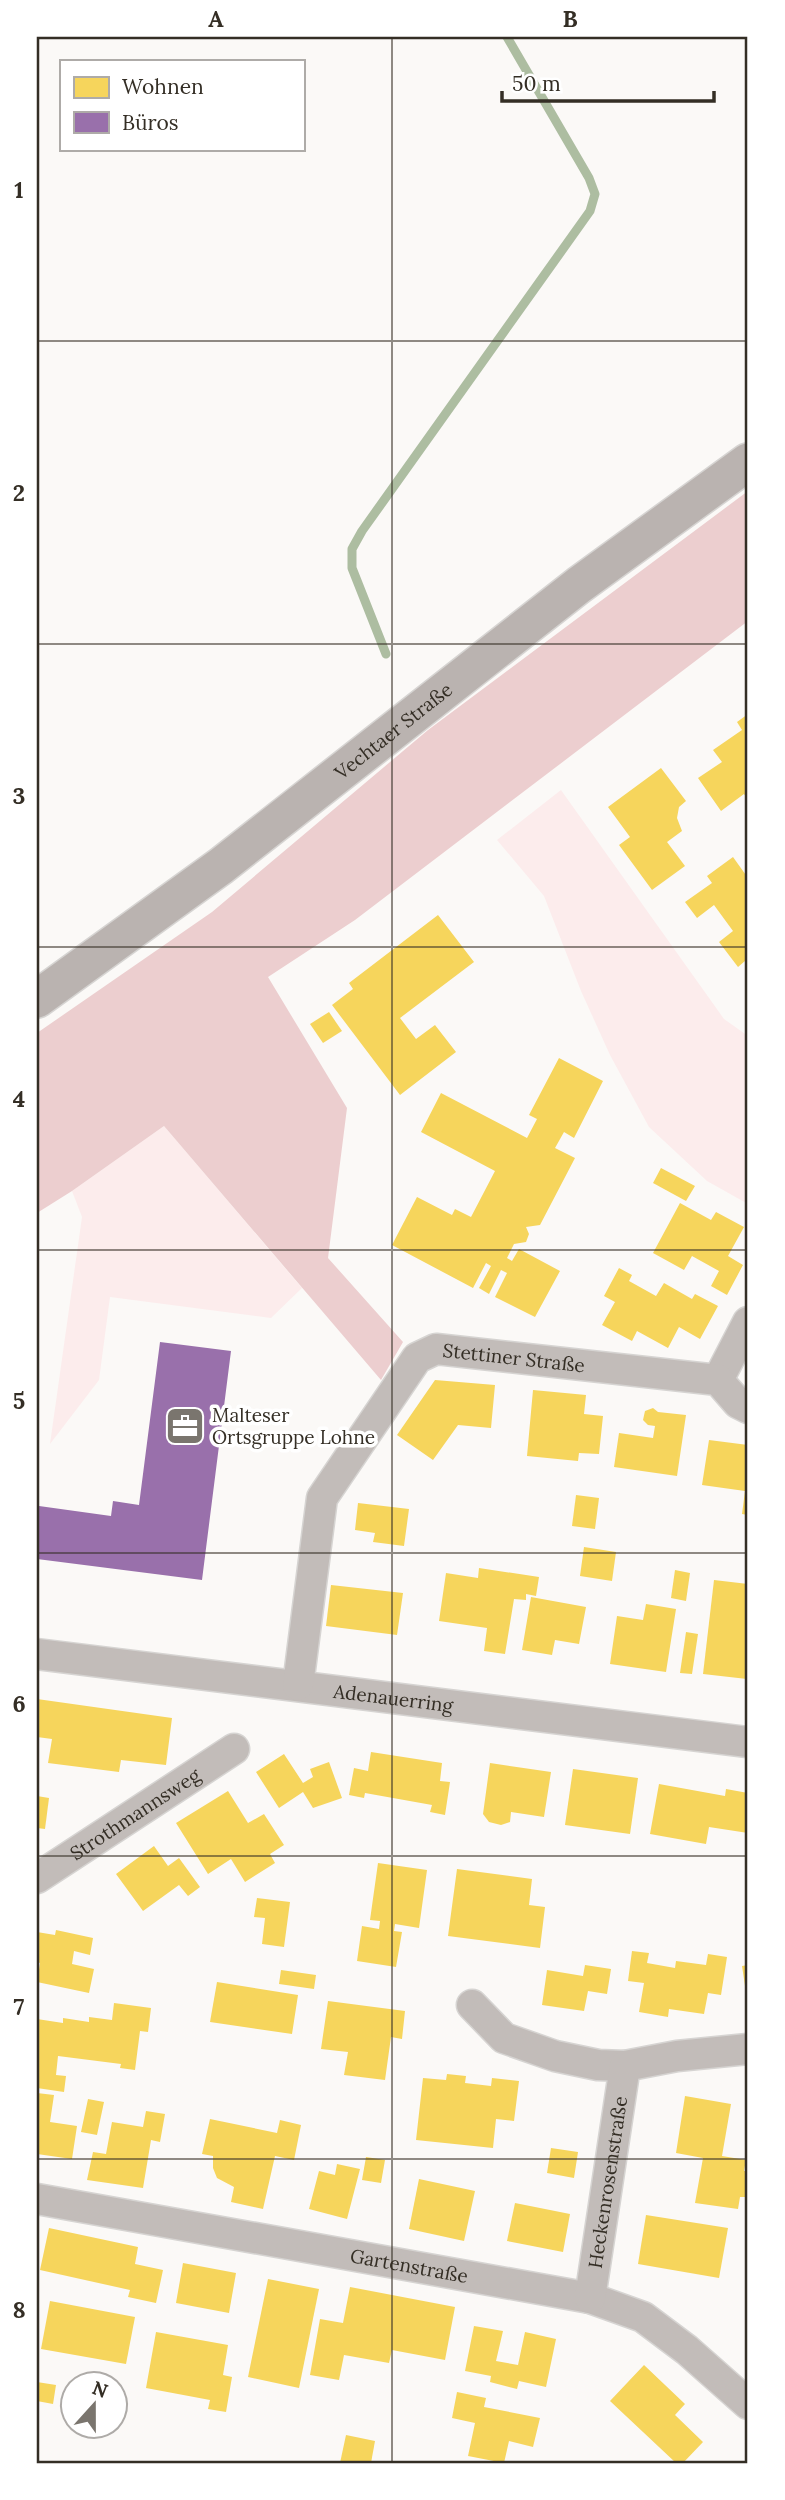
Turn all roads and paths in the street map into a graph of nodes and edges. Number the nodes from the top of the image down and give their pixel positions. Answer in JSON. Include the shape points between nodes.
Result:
{"nodes":[{"id":1,"x":748,"y":462,"type":"edge"},
{"id":2,"x":37,"y":999,"type":"edge"},
{"id":3,"x":748,"y":1322,"type":"edge"},
{"id":4,"x":718,"y":1380,"type":"junction"},
{"id":5,"x":748,"y":1408,"type":"edge"},
{"id":6,"x":37,"y":1654,"type":"edge"},
{"id":7,"x":298,"y":1685,"type":"junction"},
{"id":8,"x":748,"y":1742,"type":"edge"},
{"id":9,"x":233,"y":1749,"type":"dead end"},
{"id":10,"x":37,"y":1878,"type":"edge"},
{"id":11,"x":472,"y":2005,"type":"dead end"},
{"id":12,"x":748,"y":2049,"type":"edge"},
{"id":13,"x":625,"y":2066,"type":"junction"},
{"id":14,"x":37,"y":2199,"type":"edge"},
{"id":15,"x":590,"y":2298,"type":"junction"},
{"id":16,"x":748,"y":2404,"type":"edge"}],
"edges":[{"from":1,"to":2,"type":"main road","name":"Vechtaer Straße","via":[[579,585],[221,866]]},
{"from":3,"to":4,"type":"street"},
{"from":4,"to":5,"type":"street"},
{"from":4,"to":7,"type":"street","name":"Stettiner Straße","via":[[480,1352],[436,1349],[417,1358],[322,1498]]},
{"from":6,"to":7,"type":"street","name":"Adenauerring"},
{"from":7,"to":8,"type":"street","name":"Adenauerring"},
{"from":9,"to":10,"type":"street","name":"Strothmannsweg"},
{"from":11,"to":13,"type":"street","via":[[504,2038],[555,2056]]},
{"from":12,"to":13,"type":"street"},
{"from":13,"to":15,"type":"street","name":"Heckenrosenstraße"},
{"from":14,"to":15,"type":"street","name":"Gartenstraße"},
{"from":15,"to":16,"type":"street","name":"Gartenstraße","via":[[643,2317]]}]}
